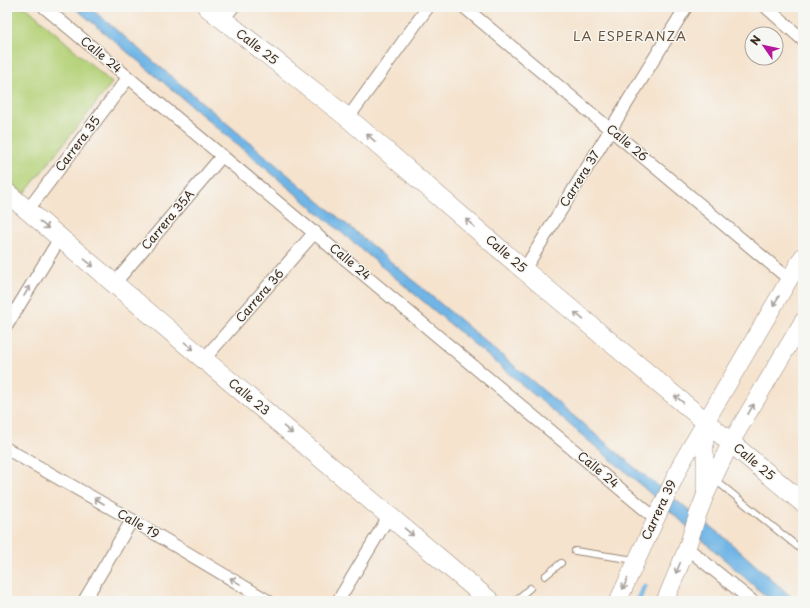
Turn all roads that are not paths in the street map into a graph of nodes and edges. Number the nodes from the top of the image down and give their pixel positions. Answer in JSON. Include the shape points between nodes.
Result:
{"nodes":[{"id":1,"x":44,"y":7,"type":"edge"},
{"id":2,"x":207,"y":7,"type":"edge"},
{"id":3,"x":428,"y":7,"type":"edge"},
{"id":4,"x":464,"y":7,"type":"edge"},
{"id":5,"x":686,"y":7,"type":"edge"},
{"id":6,"x":769,"y":8,"type":"edge"},
{"id":7,"x":228,"y":13,"type":"edge"},
{"id":8,"x":803,"y":40,"type":"edge"},
{"id":9,"x":128,"y":78,"type":"junction"},
{"id":10,"x":348,"y":118,"type":"junction"},
{"id":11,"x":611,"y":130,"type":"junction"},
{"id":12,"x":222,"y":156,"type":"junction"},
{"id":13,"x":7,"y":193,"type":"edge"},
{"id":14,"x":27,"y":211,"type":"junction"},
{"id":15,"x":315,"y":232,"type":"junction"},
{"id":16,"x":60,"y":238,"type":"junction"},
{"id":17,"x":803,"y":256,"type":"edge"},
{"id":18,"x":524,"y":270,"type":"junction"},
{"id":19,"x":789,"y":278,"type":"junction"},
{"id":20,"x":114,"y":284,"type":"junction"},
{"id":21,"x":803,"y":321,"type":"edge"},
{"id":22,"x":7,"y":325,"type":"edge"},
{"id":23,"x":204,"y":359,"type":"junction"},
{"id":24,"x":705,"y":421,"type":"junction"},
{"id":25,"x":731,"y":442,"type":"junction"},
{"id":26,"x":7,"y":449,"type":"edge"},
{"id":27,"x":709,"y":474,"type":"junction"},
{"id":28,"x":803,"y":503,"type":"edge"},
{"id":29,"x":657,"y":514,"type":"junction"},
{"id":30,"x":389,"y":516,"type":"junction"},
{"id":31,"x":132,"y":520,"type":"junction"},
{"id":32,"x":689,"y":541,"type":"junction"},
{"id":33,"x":575,"y":551,"type":"dead end"},
{"id":34,"x":803,"y":551,"type":"edge"},
{"id":35,"x":636,"y":560,"type":"junction"},
{"id":36,"x":561,"y":563,"type":"dead end"},
{"id":37,"x":545,"y":576,"type":"dead end"},
{"id":38,"x":530,"y":588,"type":"dead end"},
{"id":39,"x":84,"y":601,"type":"edge"},
{"id":40,"x":268,"y":601,"type":"edge"},
{"id":41,"x":338,"y":601,"type":"edge"},
{"id":42,"x":490,"y":601,"type":"edge"},
{"id":43,"x":515,"y":601,"type":"edge"},
{"id":44,"x":618,"y":601,"type":"edge"},
{"id":45,"x":665,"y":601,"type":"edge"},
{"id":46,"x":752,"y":601,"type":"edge"}],
"edges":[{"from":1,"to":9,"type":"street","name":"Calle 24"},
{"from":2,"to":7,"type":"main road","name":"Calle 25"},
{"from":3,"to":10,"type":"street"},
{"from":4,"to":11,"type":"street","name":"Calle 26"},
{"from":5,"to":11,"type":"street","name":"Carrera 37"},
{"from":6,"to":8,"type":"street"},
{"from":7,"to":10,"type":"main road","name":"Calle 25"},
{"from":9,"to":12,"type":"street","name":"Calle 24"},
{"from":9,"to":14,"type":"street","name":"Carrera 35"},
{"from":18,"to":10,"type":"main road","name":"Calle 25","one_way":true},
{"from":11,"to":18,"type":"street","name":"Carrera 37"},
{"from":11,"to":19,"type":"street","name":"Calle 26"},
{"from":12,"to":15,"type":"street","name":"Calle 24"},
{"from":12,"to":20,"type":"street","name":"Carrera 35A"},
{"from":13,"to":14,"type":"main road","name":"Calle 23"},
{"from":14,"to":16,"type":"main road","name":"Calle 23","one_way":true},
{"from":15,"to":23,"type":"street","name":"Carrera 36"},
{"from":15,"to":29,"type":"street","name":"Calle 24"},
{"from":16,"to":20,"type":"main road","name":"Calle 23","one_way":true},
{"from":22,"to":16,"type":"street","one_way":true},
{"from":17,"to":19,"type":"main road","name":"Carrera 39"},
{"from":24,"to":18,"type":"main road","name":"Calle 25","one_way":true},
{"from":19,"to":24,"type":"main road","name":"Carrera 39","one_way":true},
{"from":20,"to":23,"type":"main road","name":"Calle 23","one_way":true},
{"from":25,"to":21,"type":"main road","one_way":true},
{"from":23,"to":30,"type":"main road","name":"Calle 23","one_way":true},
{"from":24,"to":25,"type":"main road","name":"Calle 25"},
{"from":24,"to":27,"type":"main road"},
{"from":24,"to":29,"type":"main road","name":"Carrera 39"},
{"from":25,"to":27,"type":"main road"},
{"from":25,"to":28,"type":"main road","name":"Calle 25"},
{"from":31,"to":26,"type":"street","name":"Calle 19","one_way":true},
{"from":27,"to":32,"type":"main road","via":[[705,496]]},
{"from":27,"to":34,"type":"lane"},
{"from":29,"to":35,"type":"main road","name":"Carrera 39"},
{"from":30,"to":41,"type":"street"},
{"from":30,"to":42,"type":"main road","name":"Calle 23","one_way":true},
{"from":31,"to":39,"type":"street"},
{"from":40,"to":31,"type":"street","name":"Calle 19","one_way":true},
{"from":32,"to":45,"type":"main road","one_way":true},
{"from":32,"to":46,"type":"street"},
{"from":33,"to":35,"type":"lane"},
{"from":35,"to":44,"type":"main road","name":"Carrera 39","one_way":true},
{"from":36,"to":37,"type":"lane"},
{"from":38,"to":43,"type":"lane"}]}
